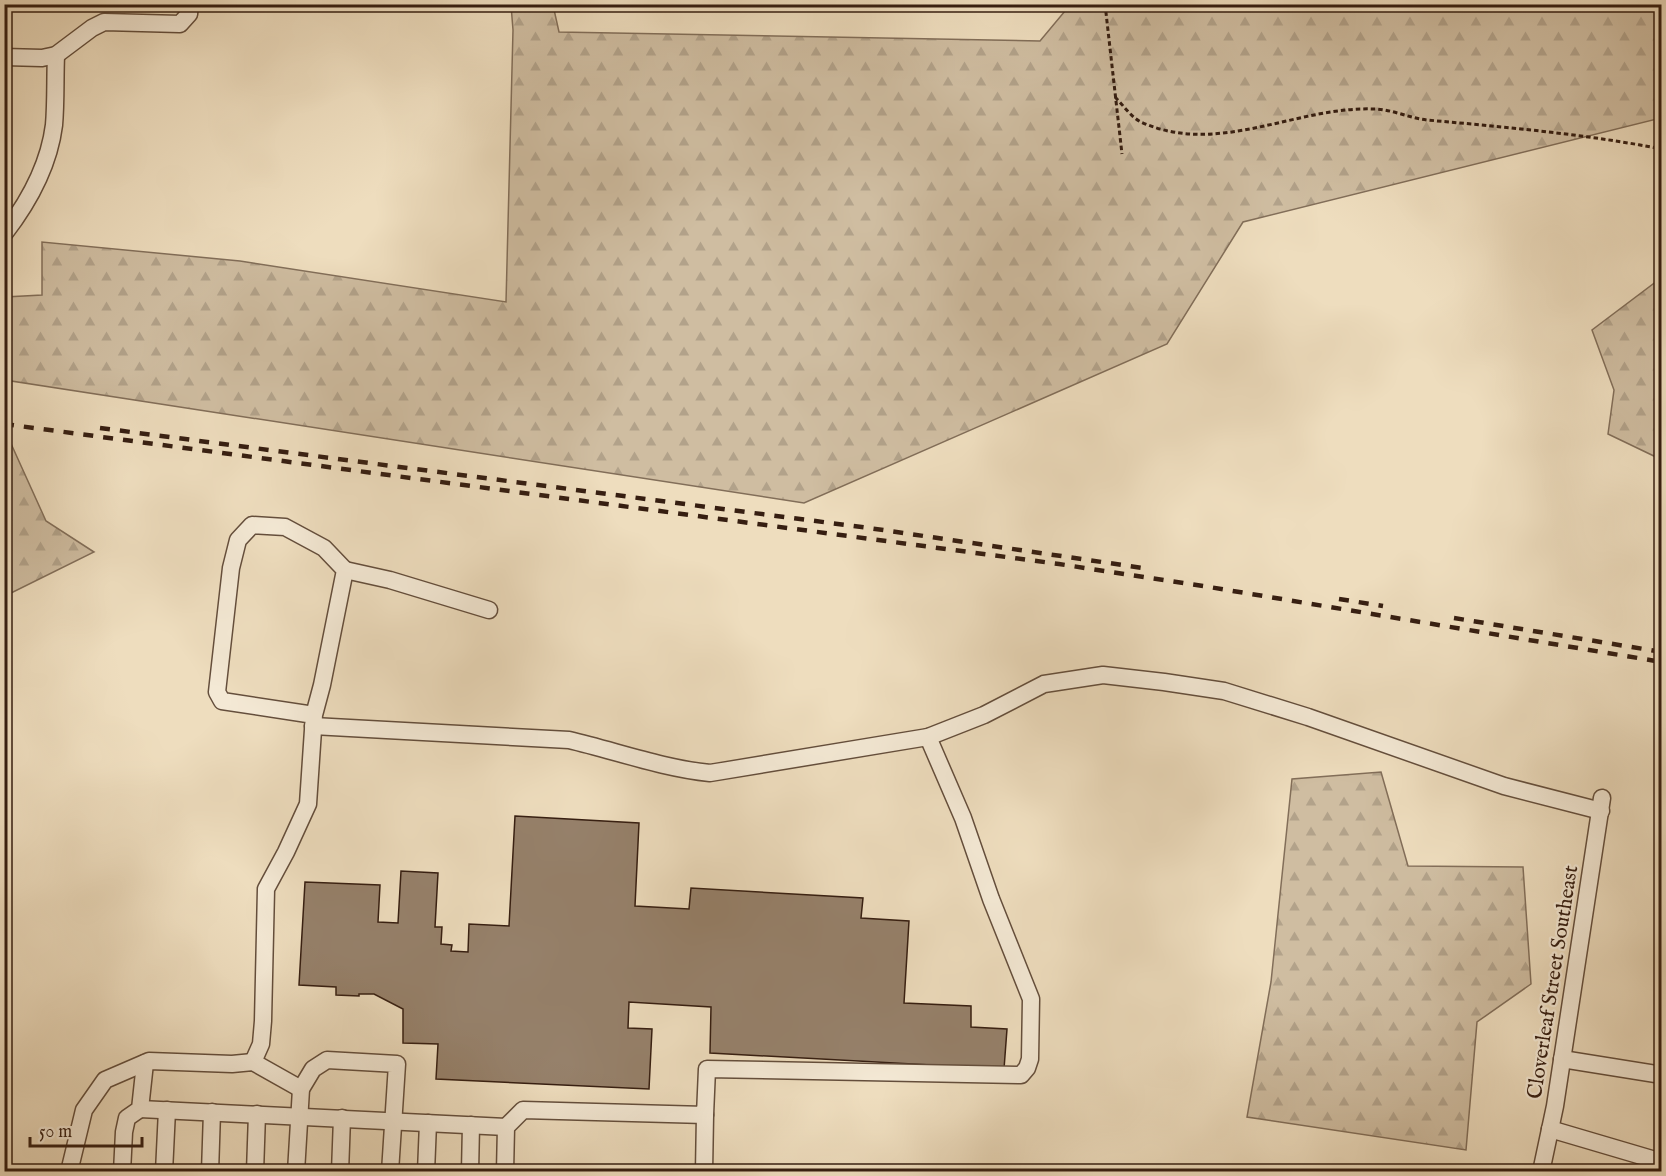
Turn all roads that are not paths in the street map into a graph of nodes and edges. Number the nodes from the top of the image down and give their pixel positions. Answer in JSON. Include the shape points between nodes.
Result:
{"nodes":[{"id":1,"x":190,"y":4,"type":"edge"},
{"id":2,"x":56,"y":55,"type":"junction"},
{"id":3,"x":4,"y":57,"type":"edge"},
{"id":4,"x":4,"y":234,"type":"edge"},
{"id":5,"x":345,"y":570,"type":"junction"},
{"id":6,"x":489,"y":610,"type":"dead end"},
{"id":7,"x":314,"y":721,"type":"junction"},
{"id":8,"x":928,"y":737,"type":"junction"},
{"id":9,"x":1562,"y":1059,"type":"junction"},
{"id":10,"x":253,"y":1062,"type":"junction"},
{"id":11,"x":145,"y":1063,"type":"junction"},
{"id":12,"x":1662,"y":1075,"type":"edge"},
{"id":13,"x":301,"y":1089,"type":"junction"},
{"id":14,"x":140,"y":1108,"type":"junction"},
{"id":15,"x":167,"y":1110,"type":"junction"},
{"id":16,"x":212,"y":1112,"type":"junction"},
{"id":17,"x":257,"y":1114,"type":"junction"},
{"id":18,"x":705,"y":1114,"type":"junction"},
{"id":19,"x":298,"y":1116,"type":"junction"},
{"id":20,"x":342,"y":1119,"type":"junction"},
{"id":21,"x":392,"y":1121,"type":"junction"},
{"id":22,"x":428,"y":1123,"type":"junction"},
{"id":23,"x":471,"y":1125,"type":"junction"},
{"id":24,"x":506,"y":1127,"type":"junction"},
{"id":25,"x":1550,"y":1129,"type":"junction"},
{"id":26,"x":1662,"y":1162,"type":"edge"},
{"id":27,"x":69,"y":1172,"type":"edge"},
{"id":28,"x":122,"y":1172,"type":"edge"},
{"id":29,"x":164,"y":1172,"type":"edge"},
{"id":30,"x":210,"y":1172,"type":"edge"},
{"id":31,"x":255,"y":1172,"type":"edge"},
{"id":32,"x":296,"y":1172,"type":"edge"},
{"id":33,"x":340,"y":1172,"type":"edge"},
{"id":34,"x":390,"y":1172,"type":"edge"},
{"id":35,"x":426,"y":1172,"type":"edge"},
{"id":36,"x":470,"y":1172,"type":"edge"},
{"id":37,"x":504,"y":1172,"type":"edge"},
{"id":38,"x":704,"y":1172,"type":"edge"},
{"id":39,"x":1541,"y":1172,"type":"edge"}],
"edges":[{"from":1,"to":2,"type":"street","via":[[189,14],[180,24],[104,22]]},
{"from":2,"to":3,"type":"street"},
{"from":2,"to":4,"type":"street","via":[[53,127],[41,172],[22,212]]},
{"from":5,"to":6,"type":"street"},
{"from":5,"to":7,"type":"street"},
{"from":5,"to":7,"type":"street","via":[[324,548],[285,527],[252,525],[238,540],[231,568],[217,692],[220,699]]},
{"from":7,"to":8,"type":"street","via":[[568,740],[679,770],[710,773]]},
{"from":7,"to":10,"type":"street","via":[[308,804],[266,890],[263,1021],[261,1044]]},
{"from":8,"to":9,"type":"street","name":"Cloverleaf Street Southeast","via":[[984,715],[1044,684],[1103,675],[1164,681],[1224,691],[1504,786],[1601,805]]},
{"from":8,"to":18,"type":"street","via":[[1031,999],[1027,1068],[1021,1075],[707,1069]]},
{"from":9,"to":12,"type":"street"},
{"from":9,"to":25,"type":"street","name":"Cloverleaf Street Southeast"},
{"from":10,"to":11,"type":"street"},
{"from":10,"to":13,"type":"street"},
{"from":11,"to":14,"type":"street"},
{"from":11,"to":27,"type":"street","via":[[105,1080],[84,1110]]},
{"from":13,"to":19,"type":"street"},
{"from":13,"to":21,"type":"street","via":[[313,1069],[327,1060],[397,1064]]},
{"from":14,"to":15,"type":"street"},
{"from":14,"to":28,"type":"street","via":[[128,1118],[124,1132]]},
{"from":15,"to":16,"type":"street"},
{"from":15,"to":29,"type":"street"},
{"from":16,"to":17,"type":"street"},
{"from":16,"to":30,"type":"street"},
{"from":17,"to":19,"type":"street"},
{"from":17,"to":31,"type":"street"},
{"from":18,"to":24,"type":"street","via":[[523,1110]]},
{"from":18,"to":38,"type":"street"},
{"from":19,"to":20,"type":"street"},
{"from":19,"to":32,"type":"street"},
{"from":20,"to":21,"type":"street"},
{"from":20,"to":33,"type":"street"},
{"from":21,"to":22,"type":"street"},
{"from":21,"to":34,"type":"street"},
{"from":22,"to":23,"type":"street"},
{"from":22,"to":35,"type":"street"},
{"from":23,"to":24,"type":"street"},
{"from":23,"to":36,"type":"street"},
{"from":24,"to":37,"type":"street"},
{"from":25,"to":26,"type":"street"},
{"from":25,"to":39,"type":"street","name":"Cloverleaf Street Southeast"}]}
